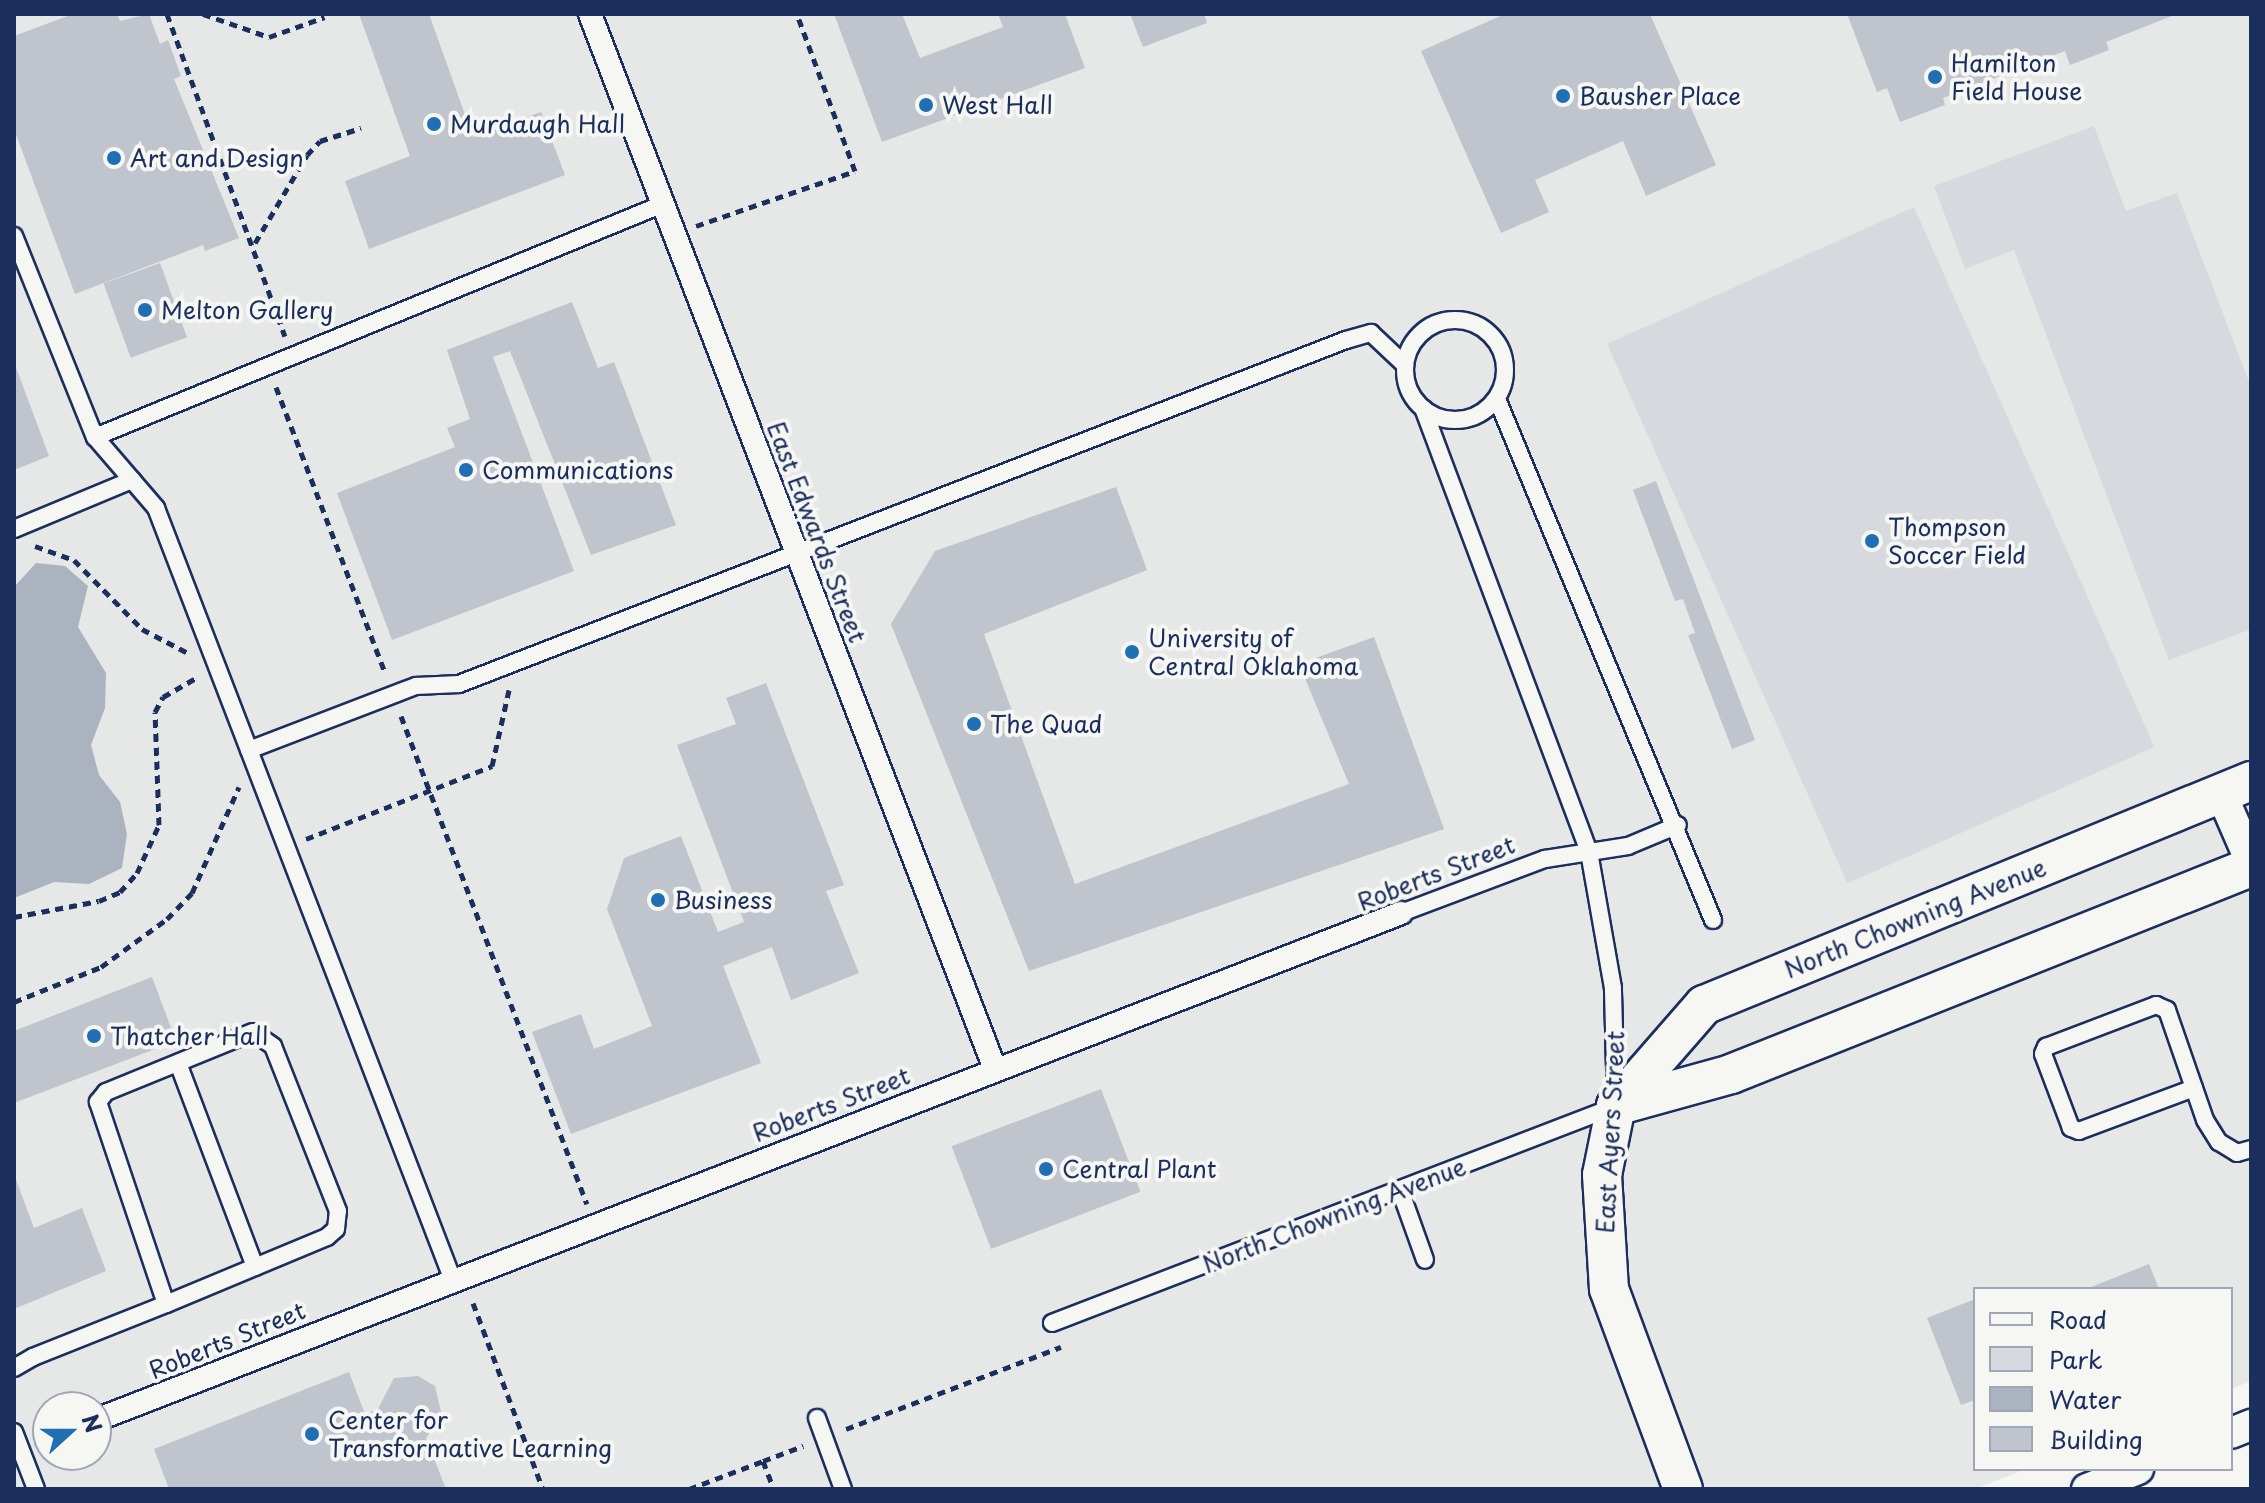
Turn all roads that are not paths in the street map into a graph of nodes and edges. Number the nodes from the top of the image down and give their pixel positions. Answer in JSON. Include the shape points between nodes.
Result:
{"nodes":[{"id":1,"x":590,"y":14,"type":"edge"},
{"id":2,"x":663,"y":204,"type":"junction"},
{"id":3,"x":14,"y":236,"type":"edge"},
{"id":4,"x":1405,"y":365,"type":"junction"},
{"id":5,"x":1497,"y":399,"type":"junction"},
{"id":6,"x":1423,"y":409,"type":"junction"},
{"id":7,"x":95,"y":437,"type":"junction"},
{"id":8,"x":132,"y":480,"type":"junction"},
{"id":9,"x":20,"y":526,"type":"edge"},
{"id":10,"x":796,"y":551,"type":"junction"},
{"id":11,"x":249,"y":750,"type":"junction"},
{"id":12,"x":2236,"y":787,"type":"edge"},
{"id":13,"x":1678,"y":825,"type":"junction"},
{"id":14,"x":1589,"y":852,"type":"junction"},
{"id":15,"x":2251,"y":864,"type":"edge"},
{"id":16,"x":1401,"y":913,"type":"joint"},
{"id":17,"x":1713,"y":920,"type":"dead end"},
{"id":18,"x":178,"y":1063,"type":"junction"},
{"id":19,"x":995,"y":1069,"type":"junction"},
{"id":20,"x":2194,"y":1088,"type":"junction"},
{"id":21,"x":1616,"y":1106,"type":"junction"},
{"id":22,"x":2251,"y":1149,"type":"edge"},
{"id":23,"x":1400,"y":1190,"type":"junction"},
{"id":24,"x":1425,"y":1260,"type":"dead end"},
{"id":25,"x":255,"y":1267,"type":"junction"},
{"id":26,"x":457,"y":1276,"type":"junction"},
{"id":27,"x":166,"y":1304,"type":"junction"},
{"id":28,"x":1052,"y":1323,"type":"dead end"},
{"id":29,"x":14,"y":1368,"type":"edge"},
{"id":30,"x":112,"y":1414,"type":"edge"},
{"id":31,"x":817,"y":1418,"type":"dead end"},
{"id":32,"x":14,"y":1432,"type":"edge"},
{"id":33,"x":2133,"y":1471,"type":"edge"},
{"id":34,"x":36,"y":1489,"type":"edge"},
{"id":35,"x":843,"y":1489,"type":"edge"},
{"id":36,"x":1683,"y":1489,"type":"edge"},
{"id":37,"x":2087,"y":1489,"type":"edge"}],
"edges":[{"from":1,"to":2,"type":"street","name":"East Edwards Street"},
{"from":2,"to":7,"type":"lane"},
{"from":2,"to":10,"type":"street","name":"East Edwards Street"},
{"from":3,"to":7,"type":"lane"},
{"from":4,"to":5,"type":"lane","via":[[1425,330],[1464,320],[1480,326],[1502,351],[1504,384]]},
{"from":4,"to":6,"type":"lane","via":[[1406,381]]},
{"from":4,"to":10,"type":"lane","via":[[1371,333],[1346,340]]},
{"from":5,"to":6,"type":"lane","via":[[1485,411],[1454,421]]},
{"from":5,"to":13,"type":"lane"},
{"from":6,"to":14,"type":"lane","name":"East Ayers Street"},
{"from":7,"to":8,"type":"lane"},
{"from":8,"to":9,"type":"lane"},
{"from":8,"to":11,"type":"lane","via":[[156,508]]},
{"from":10,"to":11,"type":"lane","via":[[459,684],[416,686]]},
{"from":10,"to":19,"type":"street","name":"East Edwards Street"},
{"from":11,"to":26,"type":"lane"},
{"from":12,"to":15,"type":"street"},
{"from":12,"to":21,"type":"street","name":"North Chowning Avenue","via":[[1704,1005]]},
{"from":13,"to":14,"type":"lane","name":"Roberts Street","via":[[1628,846]]},
{"from":13,"to":17,"type":"lane"},
{"from":14,"to":16,"type":"lane","name":"Roberts Street","via":[[1545,859]]},
{"from":14,"to":21,"type":"lane","name":"East Ayers Street","via":[[1613,988]]},
{"from":15,"to":21,"type":"street","name":"North Chowning Avenue","via":[[1731,1074]]},
{"from":16,"to":19,"type":"street","name":"Roberts Street"},
{"from":18,"to":25,"type":"lane"},
{"from":18,"to":25,"type":"lane","via":[[253,1032],[265,1037],[338,1211],[336,1229],[327,1237]]},
{"from":18,"to":27,"type":"lane","via":[[106,1092],[98,1102]]},
{"from":19,"to":26,"type":"street","name":"Roberts Street"},
{"from":20,"to":20,"type":"lane","via":[[2167,1010],[2156,1005],[2046,1047],[2043,1054],[2071,1128],[2079,1131]]},
{"from":20,"to":22,"type":"lane","via":[[2219,1142],[2237,1153]]},
{"from":21,"to":23,"type":"lane","name":"North Chowning Avenue"},
{"from":21,"to":36,"type":"street","name":"East Ayers Street","via":[[1602,1175],[1609,1289]]},
{"from":23,"to":24,"type":"lane"},
{"from":23,"to":28,"type":"lane","name":"North Chowning Avenue"},
{"from":25,"to":27,"type":"lane"},
{"from":26,"to":30,"type":"street","name":"Roberts Street"},
{"from":27,"to":29,"type":"lane"},
{"from":31,"to":35,"type":"lane"},
{"from":32,"to":34,"type":"lane"},
{"from":33,"to":37,"type":"street"}]}
